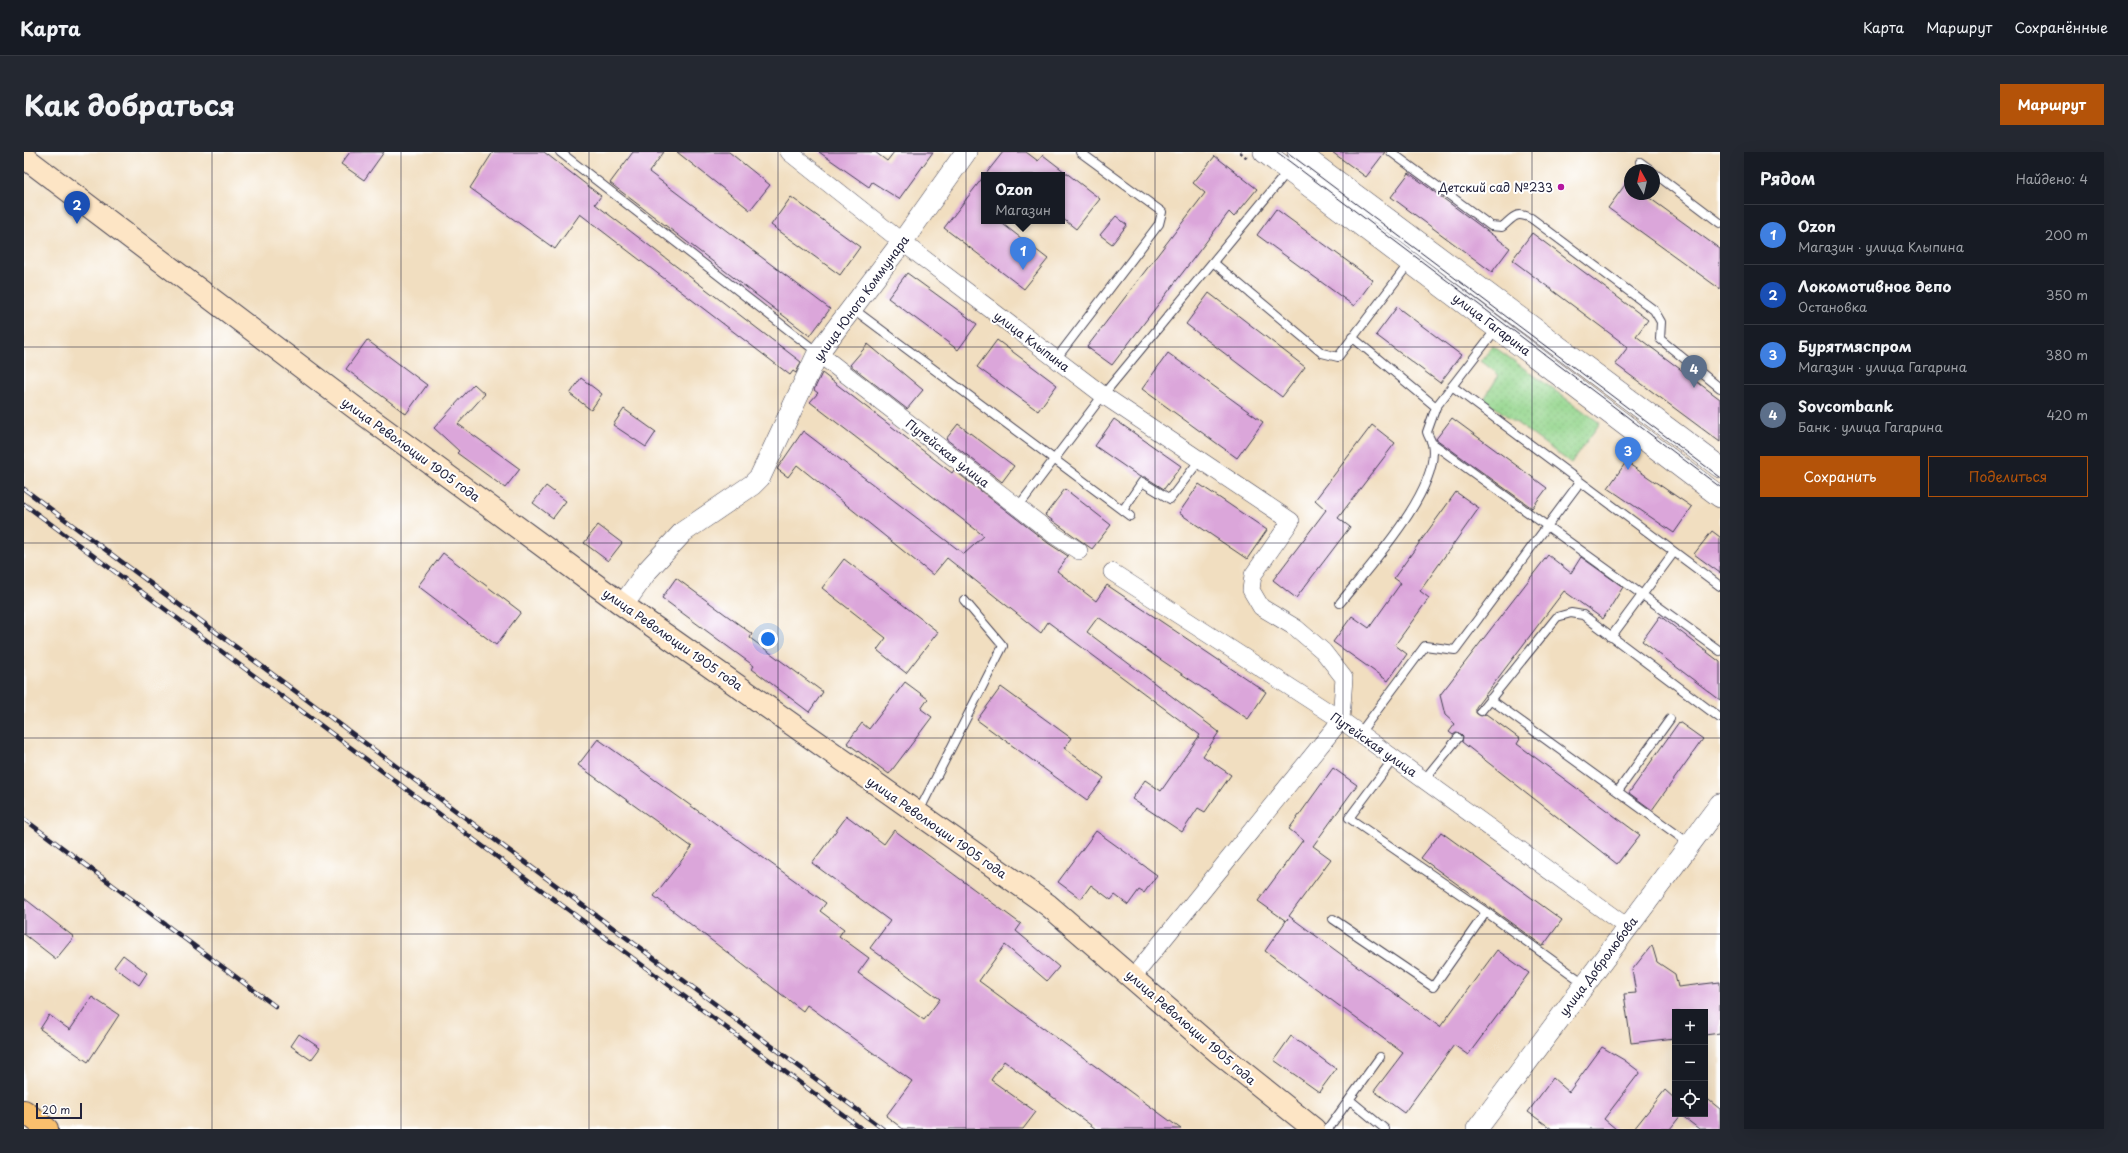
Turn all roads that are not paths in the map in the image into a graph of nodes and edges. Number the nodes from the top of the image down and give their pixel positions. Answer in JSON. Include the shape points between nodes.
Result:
{"nodes":[{"id":1,"x":560,"y":152,"type":"edge"},
{"id":2,"x":966,"y":152,"type":"edge"},
{"id":3,"x":1080,"y":152,"type":"edge"},
{"id":4,"x":1264,"y":152,"type":"edge"},
{"id":5,"x":1298,"y":152,"type":"edge"},
{"id":6,"x":1391,"y":152,"type":"edge"},
{"id":7,"x":797,"y":154,"type":"edge"},
{"id":8,"x":24,"y":157,"type":"edge"},
{"id":9,"x":1640,"y":162,"type":"dead end"},
{"id":10,"x":1643,"y":164,"type":"edge"},
{"id":11,"x":1288,"y":170,"type":"junction"},
{"id":12,"x":1660,"y":177,"type":"edge"},
{"id":13,"x":1720,"y":223,"type":"edge"},
{"id":14,"x":902,"y":242,"type":"junction"},
{"id":15,"x":1410,"y":262,"type":"junction"},
{"id":16,"x":1214,"y":263,"type":"junction"},
{"id":17,"x":852,"y":308,"type":"junction"},
{"id":18,"x":1497,"y":328,"type":"junction"},
{"id":19,"x":1352,"y":337,"type":"junction"},
{"id":20,"x":818,"y":353,"type":"junction"},
{"id":21,"x":1056,"y":359,"type":"junction"},
{"id":22,"x":1452,"y":386,"type":"junction"},
{"id":23,"x":1720,"y":388,"type":"edge"},
{"id":24,"x":1103,"y":395,"type":"junction"},
{"id":25,"x":1436,"y":406,"type":"junction"},
{"id":26,"x":1432,"y":443,"type":"junction"},
{"id":27,"x":1055,"y":460,"type":"junction"},
{"id":28,"x":1199,"y":461,"type":"junction"},
{"id":29,"x":1720,"y":468,"type":"edge"},
{"id":30,"x":1580,"y":482,"type":"junction"},
{"id":31,"x":1720,"y":497,"type":"edge"},
{"id":32,"x":1018,"y":507,"type":"junction"},
{"id":33,"x":1122,"y":510,"type":"junction"},
{"id":34,"x":1130,"y":516,"type":"dead end"},
{"id":35,"x":1547,"y":526,"type":"junction"},
{"id":36,"x":1079,"y":551,"type":"dead end"},
{"id":37,"x":1674,"y":552,"type":"junction"},
{"id":38,"x":1112,"y":572,"type":"dead end"},
{"id":39,"x":1720,"y":586,"type":"edge"},
{"id":40,"x":964,"y":600,"type":"dead end"},
{"id":41,"x":1340,"y":603,"type":"dead end"},
{"id":42,"x":623,"y":605,"type":"junction"},
{"id":43,"x":1611,"y":637,"type":"junction"},
{"id":44,"x":1720,"y":651,"type":"edge"},
{"id":45,"x":1490,"y":699,"type":"junction"},
{"id":46,"x":1481,"y":711,"type":"dead end"},
{"id":47,"x":1720,"y":718,"type":"edge"},
{"id":48,"x":1670,"y":719,"type":"dead end"},
{"id":49,"x":1341,"y":720,"type":"junction"},
{"id":50,"x":1360,"y":733,"type":"junction"},
{"id":51,"x":1458,"y":738,"type":"dead end"},
{"id":52,"x":1394,"y":758,"type":"junction"},
{"id":53,"x":1424,"y":780,"type":"junction"},
{"id":54,"x":1618,"y":791,"type":"junction"},
{"id":55,"x":1720,"y":804,"type":"edge"},
{"id":56,"x":918,"y":813,"type":"junction"},
{"id":57,"x":1690,"y":844,"type":"junction"},
{"id":58,"x":1486,"y":912,"type":"junction"},
{"id":59,"x":1333,"y":919,"type":"dead end"},
{"id":60,"x":1627,"y":927,"type":"junction"},
{"id":61,"x":1133,"y":977,"type":"junction"},
{"id":62,"x":1585,"y":984,"type":"junction"},
{"id":63,"x":1380,"y":1057,"type":"dead end"},
{"id":64,"x":1350,"y":1100,"type":"junction"},
{"id":65,"x":24,"y":1111,"type":"edge"},
{"id":66,"x":47,"y":1129,"type":"edge"},
{"id":67,"x":1314,"y":1129,"type":"edge"},
{"id":68,"x":1328,"y":1129,"type":"edge"},
{"id":69,"x":1385,"y":1129,"type":"edge"},
{"id":70,"x":1477,"y":1129,"type":"edge"}],
"edges":[{"from":1,"to":20,"type":"lane"},
{"from":2,"to":14,"type":"street","name":"улица Юного Коммунара"},
{"from":3,"to":21,"type":"lane","via":[[1162,212],[1159,224]]},
{"from":4,"to":11,"type":"street","name":"улица Гагарина"},
{"from":5,"to":29,"type":"street","name":"улица Гагарина"},
{"from":6,"to":23,"type":"lane","via":[[1491,226],[1502,228],[1516,215],[1522,214],[1531,218],[1654,310],[1661,322],[1660,339]]},
{"from":7,"to":14,"type":"street","name":"улица Клыпина"},
{"from":8,"to":42,"type":"main road","name":"улица Революции 1905 года","via":[[354,407]]},
{"from":9,"to":10,"type":"lane"},
{"from":11,"to":15,"type":"street","name":"улица Гагарина"},
{"from":11,"to":16,"type":"lane"},
{"from":12,"to":13,"type":"lane"},
{"from":14,"to":17,"type":"street","name":"улица Юного Коммунара"},
{"from":14,"to":21,"type":"street","name":"улица Клыпина"},
{"from":15,"to":18,"type":"street","name":"улица Гагарина"},
{"from":15,"to":19,"type":"lane"},
{"from":16,"to":19,"type":"lane","via":[[1322,353],[1338,358]]},
{"from":16,"to":24,"type":"lane"},
{"from":17,"to":20,"type":"street","name":"улица Юного Коммунара"},
{"from":17,"to":27,"type":"lane"},
{"from":18,"to":22,"type":"lane"},
{"from":18,"to":31,"type":"street","name":"улица Гагарина"},
{"from":19,"to":25,"type":"lane"},
{"from":20,"to":32,"type":"street","name":"Путейская улица"},
{"from":20,"to":42,"type":"street","name":"улица Юного Коммунара","via":[[760,477],[683,532],[647,571]]},
{"from":21,"to":24,"type":"street","name":"улица Клыпина"},
{"from":22,"to":25,"type":"lane"},
{"from":22,"to":30,"type":"lane"},
{"from":24,"to":27,"type":"lane"},
{"from":24,"to":28,"type":"street","name":"улица Клыпина"},
{"from":25,"to":26,"type":"lane","via":[[1427,432]]},
{"from":26,"to":35,"type":"lane"},
{"from":26,"to":41,"type":"lane","via":[[1428,474],[1412,511]]},
{"from":27,"to":32,"type":"lane"},
{"from":27,"to":33,"type":"lane"},
{"from":28,"to":33,"type":"lane","via":[[1170,499],[1142,482]]},
{"from":28,"to":49,"type":"street","name":"улица Клыпина","via":[[1291,521],[1253,575],[1251,590],[1261,607],[1296,628],[1323,651],[1344,678]]},
{"from":30,"to":35,"type":"lane"},
{"from":30,"to":37,"type":"lane"},
{"from":32,"to":36,"type":"street","name":"Путейская улица"},
{"from":33,"to":34,"type":"lane"},
{"from":35,"to":44,"type":"lane"},
{"from":35,"to":50,"type":"lane","via":[[1455,650],[1425,646]]},
{"from":37,"to":39,"type":"lane"},
{"from":37,"to":43,"type":"lane"},
{"from":38,"to":49,"type":"street","name":"Путейская улица"},
{"from":40,"to":56,"type":"lane","via":[[1003,646]]},
{"from":42,"to":56,"type":"main road","name":"улица Революции 1905 года"},
{"from":43,"to":45,"type":"lane","via":[[1583,615],[1571,613],[1557,617]]},
{"from":43,"to":47,"type":"lane"},
{"from":45,"to":46,"type":"lane"},
{"from":45,"to":54,"type":"lane"},
{"from":48,"to":54,"type":"lane"},
{"from":49,"to":50,"type":"street","name":"Путейская улица"},
{"from":49,"to":61,"type":"street"},
{"from":50,"to":52,"type":"street","name":"Путейская улица"},
{"from":51,"to":53,"type":"lane"},
{"from":52,"to":53,"type":"street","name":"Путейская улица"},
{"from":52,"to":58,"type":"lane","via":[[1349,818]]},
{"from":53,"to":60,"type":"street","name":"Путейская улица"},
{"from":54,"to":57,"type":"lane"},
{"from":55,"to":57,"type":"street","name":"улица Добролюбова"},
{"from":56,"to":61,"type":"main road","name":"улица Революции 1905 года","via":[[1048,905]]},
{"from":57,"to":60,"type":"street","name":"улица Добролюбова"},
{"from":58,"to":59,"type":"lane","via":[[1433,987]]},
{"from":58,"to":62,"type":"lane"},
{"from":60,"to":62,"type":"street","name":"улица Добролюбова"},
{"from":61,"to":67,"type":"main road","name":"улица Революции 1905 года","via":[[1219,1054]]},
{"from":62,"to":70,"type":"street","name":"улица Добролюбова"},
{"from":63,"to":64,"type":"lane"},
{"from":64,"to":68,"type":"lane"},
{"from":64,"to":69,"type":"lane"},
{"from":65,"to":66,"type":"main road"}]}
